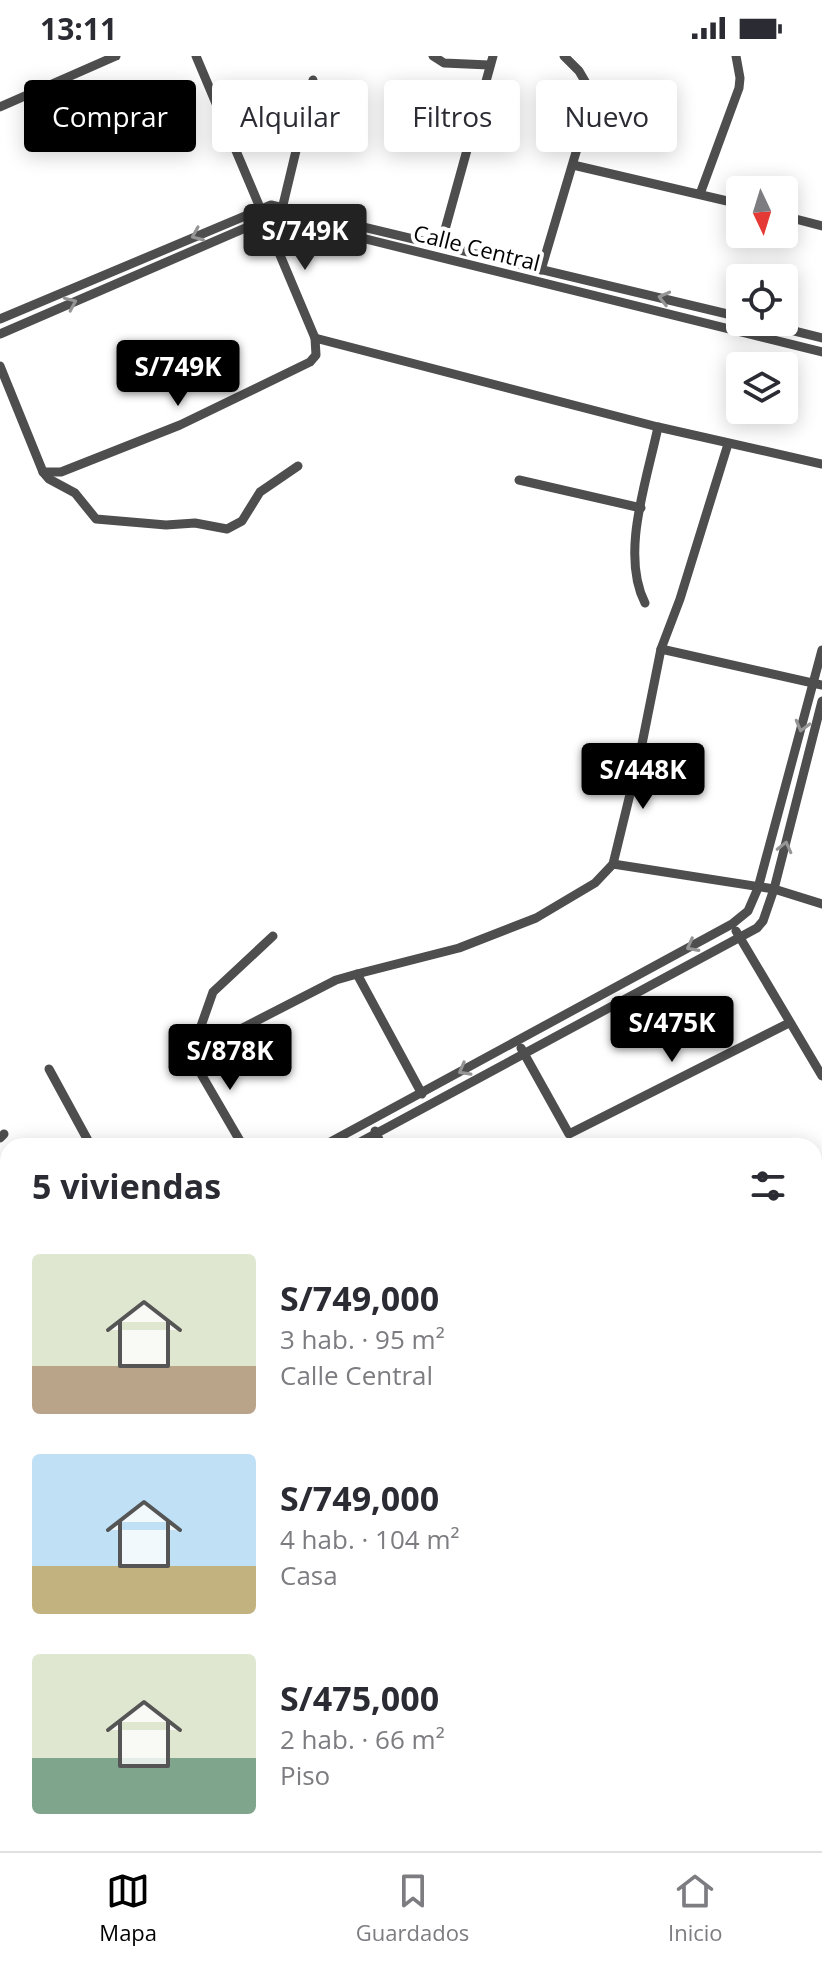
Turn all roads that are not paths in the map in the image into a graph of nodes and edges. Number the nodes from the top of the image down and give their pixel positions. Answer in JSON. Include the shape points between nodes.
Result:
{"nodes":[{"id":1,"x":116,"y":56,"type":"edge"},
{"id":2,"x":196,"y":56,"type":"edge"},
{"id":3,"x":433,"y":56,"type":"edge"},
{"id":4,"x":564,"y":56,"type":"edge"},
{"id":5,"x":736,"y":56,"type":"edge"},
{"id":6,"x":491,"y":60,"type":"edge"},
{"id":7,"x":0,"y":107,"type":"edge"},
{"id":8,"x":296,"y":152,"type":"edge"},
{"id":9,"x":573,"y":165,"type":"junction"},
{"id":10,"x":700,"y":194,"type":"junction"},
{"id":11,"x":726,"y":200,"type":"edge"},
{"id":12,"x":259,"y":208,"type":"junction"},
{"id":13,"x":282,"y":211,"type":"junction"},
{"id":14,"x":264,"y":219,"type":"junction"},
{"id":15,"x":798,"y":220,"type":"edge"},
{"id":16,"x":822,"y":226,"type":"edge"},
{"id":17,"x":441,"y":244,"type":"junction"},
{"id":18,"x":541,"y":268,"type":"junction"},
{"id":19,"x":537,"y":281,"type":"junction"},
{"id":20,"x":726,"y":314,"type":"edge"},
{"id":21,"x":0,"y":319,"type":"edge"},
{"id":22,"x":798,"y":332,"type":"edge"},
{"id":23,"x":0,"y":334,"type":"edge"},
{"id":24,"x":315,"y":338,"type":"junction"},
{"id":25,"x":822,"y":338,"type":"edge"},
{"id":26,"x":822,"y":352,"type":"edge"},
{"id":27,"x":0,"y":366,"type":"edge"},
{"id":28,"x":658,"y":427,"type":"junction"},
{"id":29,"x":728,"y":444,"type":"junction"},
{"id":30,"x":822,"y":464,"type":"edge"},
{"id":31,"x":298,"y":466,"type":"dead end"},
{"id":32,"x":43,"y":472,"type":"junction"},
{"id":33,"x":519,"y":480,"type":"dead end"},
{"id":34,"x":641,"y":508,"type":"junction"},
{"id":35,"x":645,"y":603,"type":"dead end"},
{"id":36,"x":661,"y":649,"type":"junction"},
{"id":37,"x":822,"y":650,"type":"edge"},
{"id":38,"x":818,"y":685,"type":"edge"},
{"id":39,"x":822,"y":701,"type":"edge"},
{"id":40,"x":613,"y":864,"type":"junction"},
{"id":41,"x":758,"y":888,"type":"junction"},
{"id":42,"x":774,"y":889,"type":"junction"},
{"id":43,"x":822,"y":904,"type":"edge"},
{"id":44,"x":732,"y":924,"type":"junction"},
{"id":45,"x":273,"y":936,"type":"dead end"},
{"id":46,"x":739,"y":937,"type":"junction"},
{"id":47,"x":357,"y":974,"type":"junction"},
{"id":48,"x":789,"y":1023,"type":"junction"},
{"id":49,"x":516,"y":1041,"type":"junction"},
{"id":50,"x":524,"y":1053,"type":"junction"},
{"id":51,"x":190,"y":1055,"type":"junction"},
{"id":52,"x":49,"y":1069,"type":"dead end"},
{"id":53,"x":822,"y":1076,"type":"edge"},
{"id":54,"x":422,"y":1094,"type":"junction"},
{"id":55,"x":369,"y":1121,"type":"junction"},
{"id":56,"x":376,"y":1134,"type":"junction"},
{"id":57,"x":87,"y":1138,"type":"edge"},
{"id":58,"x":238,"y":1138,"type":"edge"},
{"id":59,"x":338,"y":1138,"type":"edge"},
{"id":60,"x":368,"y":1138,"type":"edge"},
{"id":61,"x":378,"y":1138,"type":"edge"}],
"edges":[{"from":1,"to":7,"type":"street"},
{"from":2,"to":12,"type":"street"},
{"from":3,"to":6,"type":"street","via":[[444,63]]},
{"from":4,"to":9,"type":"street","via":[[593,95]]},
{"from":5,"to":10,"type":"street","via":[[739,88]]},
{"from":6,"to":17,"type":"street"},
{"from":8,"to":13,"type":"street"},
{"from":9,"to":10,"type":"street"},
{"from":9,"to":18,"type":"street"},
{"from":10,"to":11,"type":"street"},
{"from":12,"to":13,"type":"street","name":"Calle Central","via":[[271,205]]},
{"from":12,"to":14,"type":"street"},
{"from":12,"to":21,"type":"street","name":"Calle Central","one_way":true},
{"from":13,"to":14,"type":"street","name":"Calle Central"},
{"from":13,"to":17,"type":"street","name":"Calle Central"},
{"from":13,"to":19,"type":"street","name":"Calle Central"},
{"from":23,"to":14,"type":"street","name":"Calle Central","one_way":true},
{"from":14,"to":24,"type":"street"},
{"from":15,"to":16,"type":"street"},
{"from":17,"to":18,"type":"street","name":"Calle Central"},
{"from":18,"to":19,"type":"street"},
{"from":20,"to":18,"type":"street","name":"Calle Central","one_way":true},
{"from":19,"to":26,"type":"street","name":"Calle Central"},
{"from":22,"to":25,"type":"street"},
{"from":24,"to":28,"type":"street"},
{"from":24,"to":32,"type":"street","via":[[316,355],[310,362],[242,397],[61,472]]},
{"from":27,"to":32,"type":"street"},
{"from":28,"to":29,"type":"street"},
{"from":28,"to":34,"type":"street"},
{"from":29,"to":30,"type":"street"},
{"from":29,"to":36,"type":"street"},
{"from":31,"to":32,"type":"street","via":[[260,492],[239,524],[223,530],[195,523],[96,519],[75,493]]},
{"from":33,"to":34,"type":"street"},
{"from":34,"to":35,"type":"street","via":[[633,557],[636,585]]},
{"from":36,"to":38,"type":"street"},
{"from":36,"to":40,"type":"street"},
{"from":37,"to":38,"type":"street"},
{"from":38,"to":41,"type":"street","one_way":true},
{"from":42,"to":39,"type":"street","one_way":true},
{"from":40,"to":41,"type":"street"},
{"from":40,"to":47,"type":"street","via":[[595,883],[536,918],[459,948]]},
{"from":41,"to":42,"type":"street"},
{"from":41,"to":44,"type":"street","via":[[748,911]]},
{"from":42,"to":43,"type":"street"},
{"from":42,"to":46,"type":"street","via":[[763,921]]},
{"from":44,"to":46,"type":"street"},
{"from":44,"to":49,"type":"street","one_way":true},
{"from":45,"to":51,"type":"street","via":[[213,992],[201,1026],[186,1042]]},
{"from":46,"to":48,"type":"street"},
{"from":46,"to":50,"type":"street"},
{"from":47,"to":51,"type":"street"},
{"from":47,"to":54,"type":"street"},
{"from":48,"to":50,"type":"street","via":[[569,1134]]},
{"from":48,"to":53,"type":"street"},
{"from":49,"to":50,"type":"street"},
{"from":49,"to":54,"type":"street","one_way":true},
{"from":50,"to":56,"type":"street"},
{"from":51,"to":58,"type":"street"},
{"from":52,"to":57,"type":"street"},
{"from":54,"to":55,"type":"street"},
{"from":55,"to":56,"type":"street"},
{"from":55,"to":59,"type":"street"},
{"from":56,"to":60,"type":"street"},
{"from":56,"to":61,"type":"street"}]}
